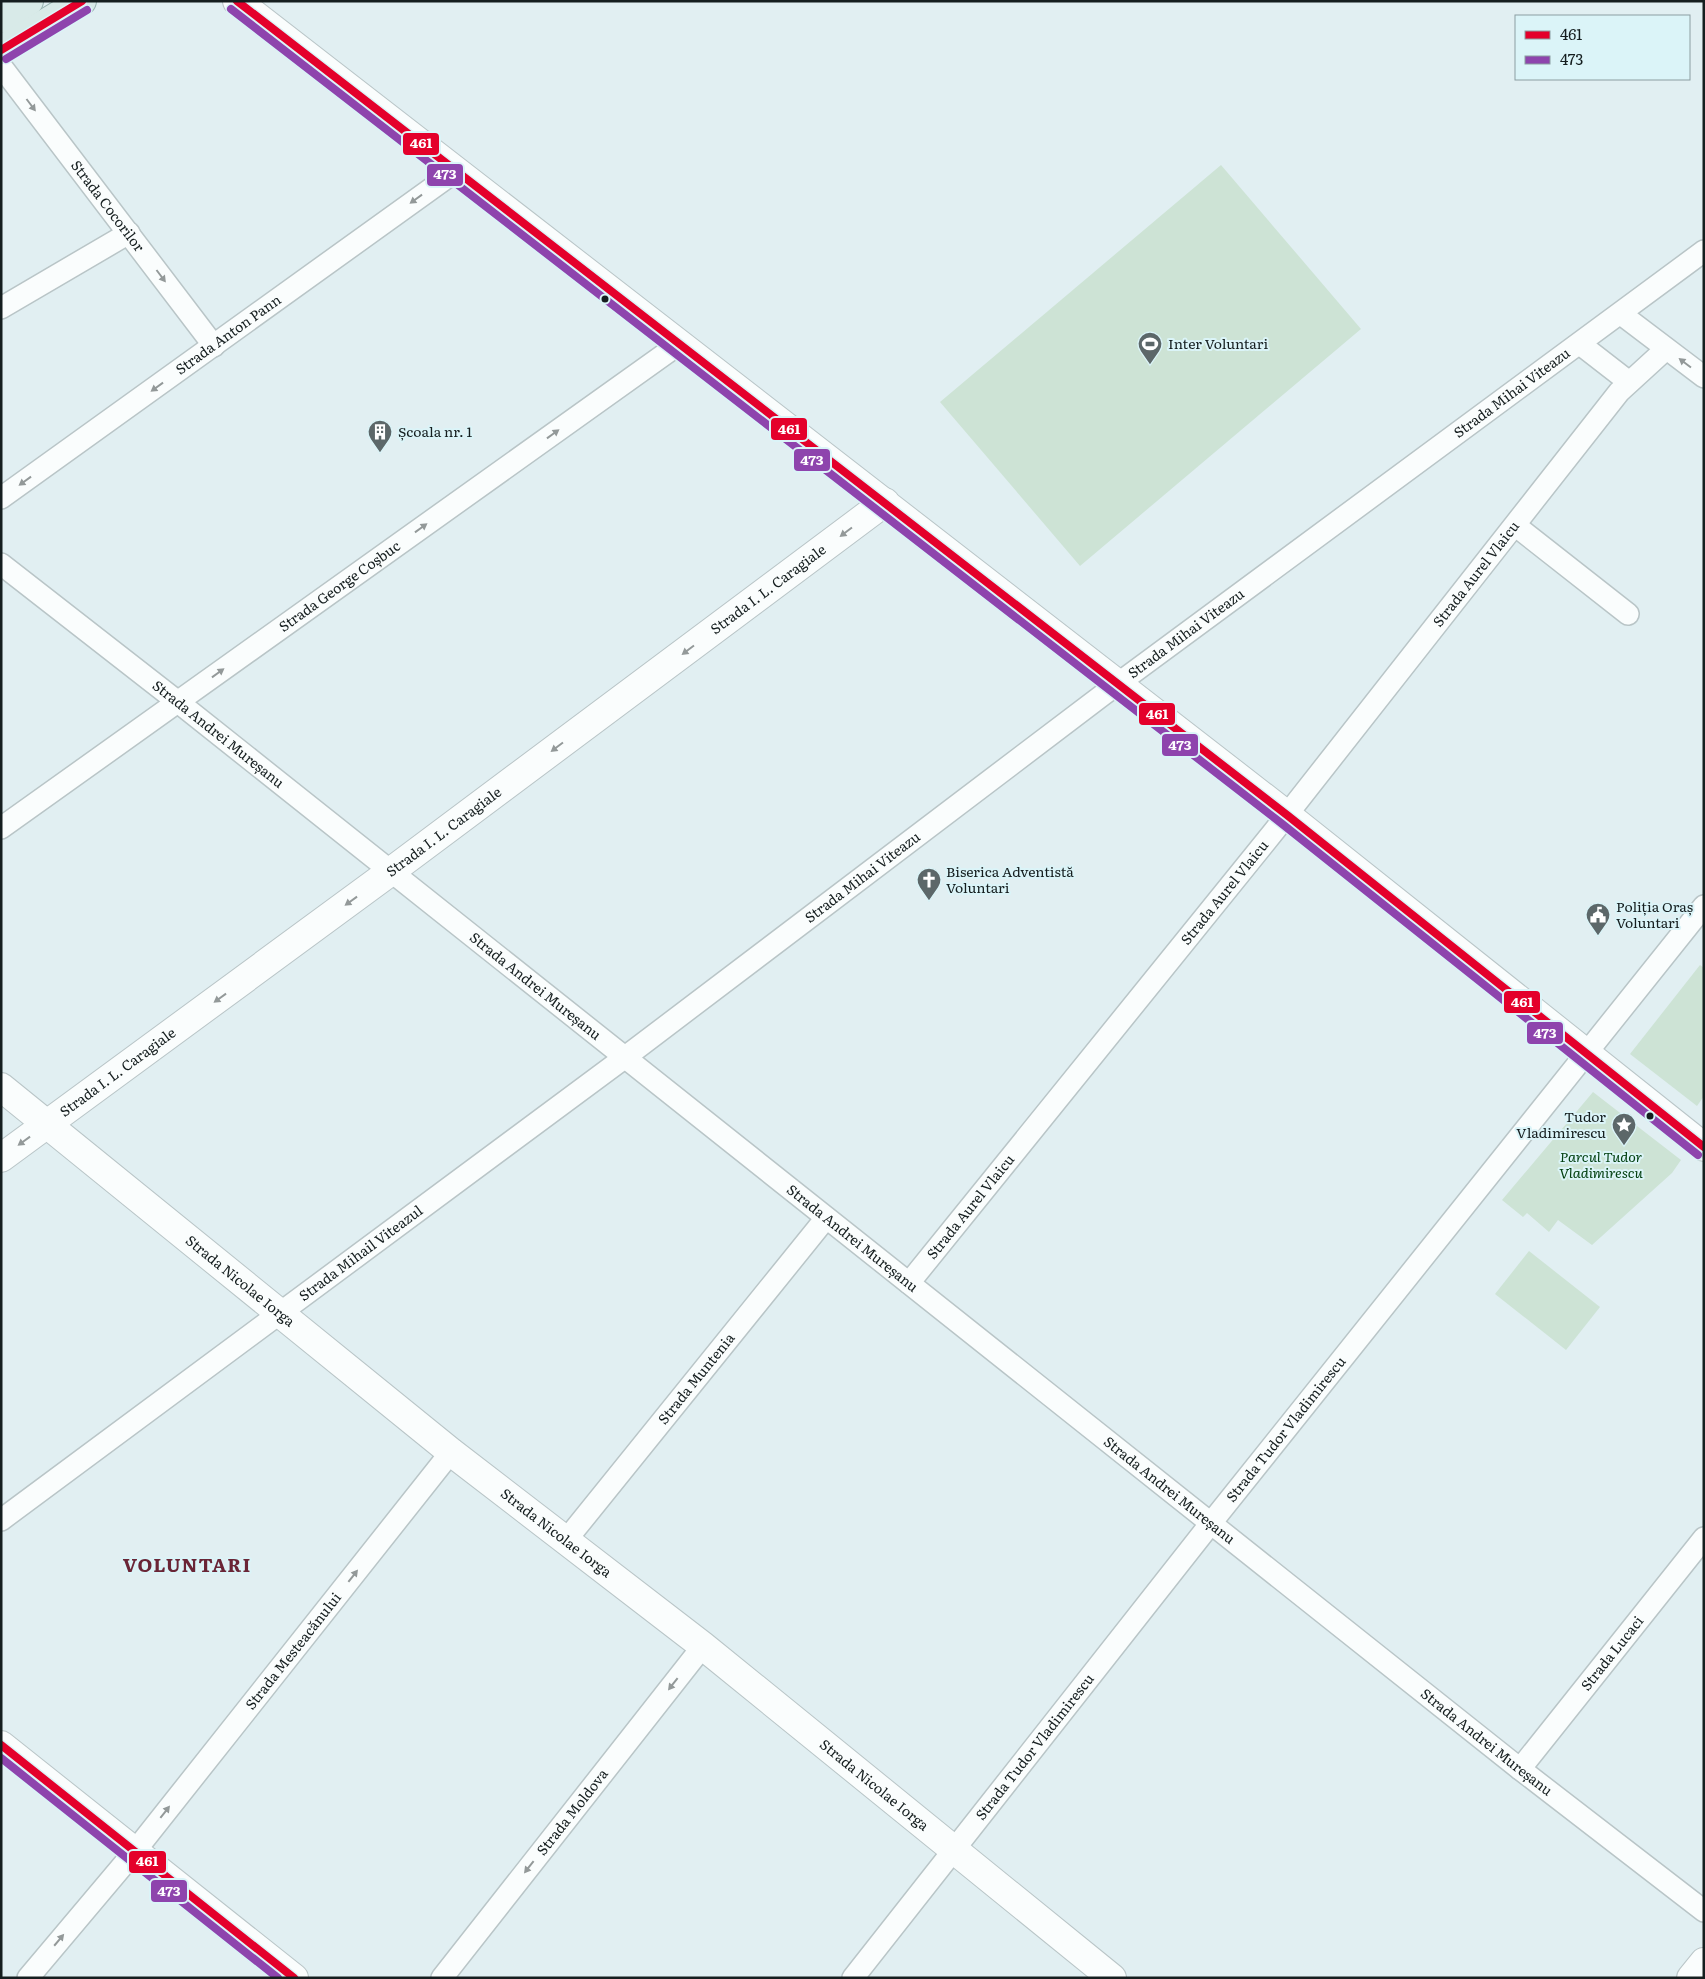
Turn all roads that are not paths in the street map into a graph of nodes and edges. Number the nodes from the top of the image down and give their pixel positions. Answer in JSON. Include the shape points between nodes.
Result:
{"nodes":[{"id":1,"x":29,"y":1,"type":"edge"},
{"id":2,"x":82,"y":1,"type":"edge"},
{"id":3,"x":238,"y":1,"type":"edge"},
{"id":4,"x":1,"y":19,"type":"edge"},
{"id":5,"x":1,"y":50,"type":"edge"},
{"id":6,"x":1,"y":66,"type":"edge"},
{"id":7,"x":456,"y":171,"type":"junction"},
{"id":8,"x":129,"y":233,"type":"junction"},
{"id":9,"x":1704,"y":251,"type":"edge"},
{"id":10,"x":1,"y":308,"type":"edge"},
{"id":11,"x":1620,"y":314,"type":"junction"},
{"id":12,"x":679,"y":344,"type":"junction"},
{"id":13,"x":1580,"y":344,"type":"junction"},
{"id":14,"x":214,"y":346,"type":"junction"},
{"id":15,"x":1666,"y":349,"type":"junction"},
{"id":16,"x":1704,"y":377,"type":"edge"},
{"id":17,"x":1629,"y":382,"type":"junction"},
{"id":18,"x":1,"y":498,"type":"edge"},
{"id":19,"x":885,"y":502,"type":"junction"},
{"id":20,"x":1516,"y":526,"type":"junction"},
{"id":21,"x":1,"y":564,"type":"edge"},
{"id":22,"x":1628,"y":614,"type":"dead end"},
{"id":23,"x":1118,"y":683,"type":"junction"},
{"id":24,"x":178,"y":702,"type":"junction"},
{"id":25,"x":1287,"y":815,"type":"junction"},
{"id":26,"x":1,"y":828,"type":"edge"},
{"id":27,"x":390,"y":872,"type":"junction"},
{"id":28,"x":1704,"y":906,"type":"edge"},
{"id":29,"x":1587,"y":1052,"type":"junction"},
{"id":30,"x":624,"y":1058,"type":"junction"},
{"id":31,"x":1,"y":1087,"type":"edge"},
{"id":32,"x":47,"y":1124,"type":"junction"},
{"id":33,"x":1704,"y":1147,"type":"edge"},
{"id":34,"x":1,"y":1158,"type":"edge"},
{"id":35,"x":826,"y":1218,"type":"junction"},
{"id":36,"x":910,"y":1282,"type":"junction"},
{"id":37,"x":280,"y":1313,"type":"junction"},
{"id":38,"x":451,"y":1452,"type":"junction"},
{"id":39,"x":1,"y":1520,"type":"edge"},
{"id":40,"x":1211,"y":1523,"type":"junction"},
{"id":41,"x":1704,"y":1538,"type":"edge"},
{"id":42,"x":566,"y":1539,"type":"junction"},
{"id":43,"x":703,"y":1646,"type":"junction"},
{"id":44,"x":1,"y":1745,"type":"edge"},
{"id":45,"x":1520,"y":1769,"type":"junction"},
{"id":46,"x":953,"y":1850,"type":"junction"},
{"id":47,"x":135,"y":1851,"type":"junction"},
{"id":48,"x":1704,"y":1911,"type":"edge"},
{"id":49,"x":1704,"y":1962,"type":"edge"},
{"id":50,"x":28,"y":1978,"type":"edge"},
{"id":51,"x":294,"y":1978,"type":"edge"},
{"id":52,"x":442,"y":1978,"type":"edge"},
{"id":53,"x":853,"y":1978,"type":"edge"},
{"id":54,"x":1112,"y":1978,"type":"edge"},
{"id":55,"x":1691,"y":1978,"type":"edge"}],
"edges":[{"from":1,"to":4,"type":"highway"},
{"from":2,"to":5,"type":"highway"},
{"from":3,"to":7,"type":"street"},
{"from":6,"to":8,"type":"street","name":"Strada Cocorilor","one_way":true},
{"from":7,"to":12,"type":"street"},
{"from":7,"to":14,"type":"street","name":"Strada Anton Pann","one_way":true},
{"from":8,"to":10,"type":"street"},
{"from":8,"to":14,"type":"street","name":"Strada Cocorilor","one_way":true},
{"from":9,"to":11,"type":"street","name":"Strada Mihai Viteazu"},
{"from":11,"to":13,"type":"street","name":"Strada Mihai Viteazu"},
{"from":11,"to":15,"type":"street"},
{"from":12,"to":19,"type":"street"},
{"from":24,"to":12,"type":"street","name":"Strada George Coșbuc","one_way":true},
{"from":13,"to":17,"type":"street"},
{"from":13,"to":23,"type":"street","name":"Strada Mihai Viteazu"},
{"from":14,"to":18,"type":"street","name":"Strada Anton Pann","one_way":true},
{"from":16,"to":15,"type":"street","one_way":true},
{"from":15,"to":17,"type":"street","name":"Strada Aurel Vlaicu"},
{"from":17,"to":20,"type":"street","name":"Strada Aurel Vlaicu"},
{"from":19,"to":23,"type":"street"},
{"from":19,"to":27,"type":"street","name":"Strada I. L. Caragiale","one_way":true},
{"from":20,"to":22,"type":"street"},
{"from":20,"to":25,"type":"street","name":"Strada Aurel Vlaicu"},
{"from":21,"to":24,"type":"street","name":"Strada Andrei Mureșanu"},
{"from":23,"to":25,"type":"street"},
{"from":23,"to":30,"type":"street","name":"Strada Mihai Viteazu"},
{"from":24,"to":26,"type":"street","name":"Strada George Coșbuc"},
{"from":24,"to":27,"type":"street","name":"Strada Andrei Mureșanu"},
{"from":25,"to":29,"type":"street"},
{"from":25,"to":36,"type":"street","name":"Strada Aurel Vlaicu"},
{"from":27,"to":30,"type":"street","name":"Strada Andrei Mureșanu"},
{"from":27,"to":32,"type":"street","name":"Strada I. L. Caragiale","one_way":true},
{"from":28,"to":29,"type":"street","name":"Strada Tudor Vladimirescu"},
{"from":29,"to":33,"type":"street"},
{"from":29,"to":40,"type":"street","name":"Strada Tudor Vladimirescu"},
{"from":30,"to":35,"type":"street","name":"Strada Andrei Mureșanu"},
{"from":30,"to":37,"type":"street","name":"Strada Mihail Viteazul"},
{"from":31,"to":32,"type":"street","name":"Strada Nicolae Iorga"},
{"from":32,"to":34,"type":"street","name":"Strada I. L. Caragiale","one_way":true},
{"from":32,"to":37,"type":"street","name":"Strada Nicolae Iorga"},
{"from":35,"to":36,"type":"street","name":"Strada Andrei Mureșanu"},
{"from":35,"to":42,"type":"street","name":"Strada Muntenia"},
{"from":36,"to":40,"type":"street","name":"Strada Andrei Mureșanu"},
{"from":37,"to":38,"type":"street","name":"Strada Nicolae Iorga"},
{"from":37,"to":39,"type":"street","name":"Strada Mihail Viteazul"},
{"from":38,"to":42,"type":"street","name":"Strada Nicolae Iorga"},
{"from":47,"to":38,"type":"street","name":"Strada Mesteacănului","one_way":true},
{"from":40,"to":45,"type":"street","name":"Strada Andrei Mureșanu"},
{"from":40,"to":46,"type":"street","name":"Strada Tudor Vladimirescu"},
{"from":41,"to":45,"type":"street","name":"Strada Lucaci"},
{"from":42,"to":43,"type":"street","name":"Strada Nicolae Iorga"},
{"from":43,"to":46,"type":"street","name":"Strada Nicolae Iorga"},
{"from":43,"to":52,"type":"street","name":"Strada Moldova","one_way":true},
{"from":44,"to":47,"type":"street"},
{"from":45,"to":48,"type":"street","name":"Strada Andrei Mureșanu"},
{"from":46,"to":53,"type":"street","name":"Strada Tudor Vladimirescu"},
{"from":46,"to":54,"type":"street","name":"Strada Nicolae Iorga"},
{"from":50,"to":47,"type":"street","name":"Strada Mesteacănului","one_way":true},
{"from":47,"to":51,"type":"street"},
{"from":49,"to":55,"type":"street"}]}
